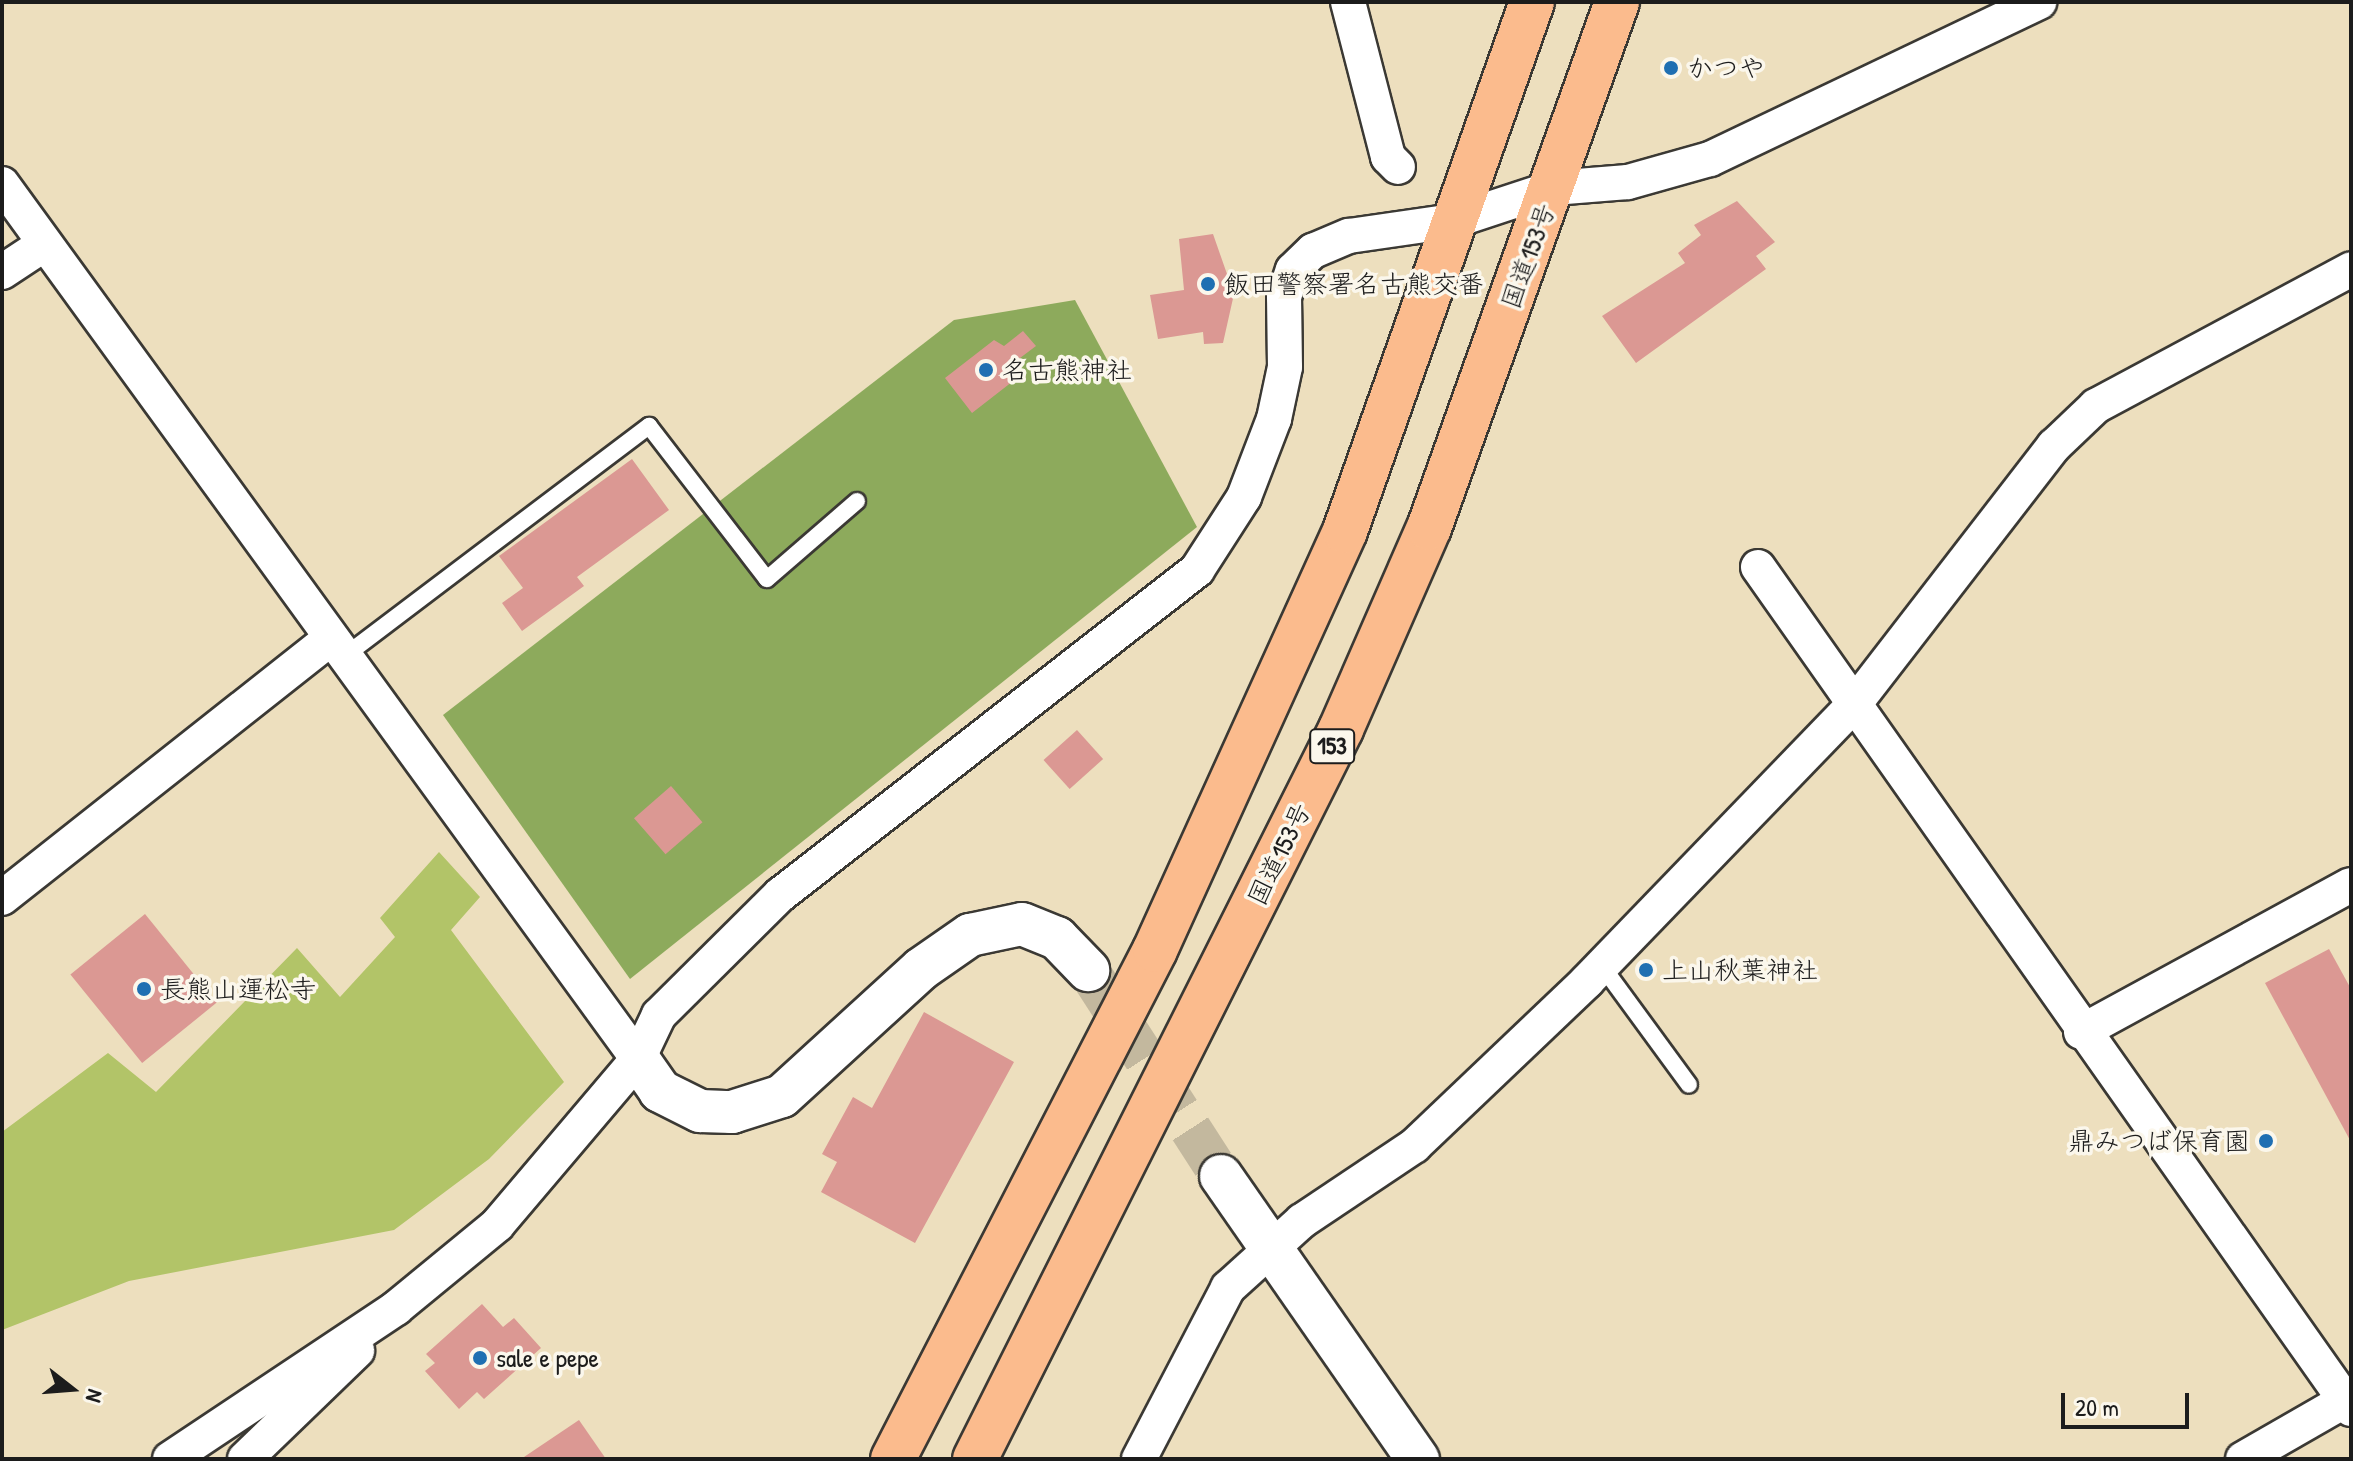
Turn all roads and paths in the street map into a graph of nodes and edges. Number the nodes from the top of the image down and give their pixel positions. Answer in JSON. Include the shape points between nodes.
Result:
{"nodes":[{"id":1,"x":1348,"y":2,"type":"edge"},
{"id":2,"x":1532,"y":2,"type":"edge"},
{"id":3,"x":1617,"y":2,"type":"edge"},
{"id":4,"x":2039,"y":2,"type":"edge"},
{"id":5,"x":1398,"y":167,"type":"dead end"},
{"id":6,"x":2,"y":184,"type":"edge"},
{"id":7,"x":1553,"y":188,"type":"junction"},
{"id":8,"x":1453,"y":221,"type":"junction"},
{"id":9,"x":43,"y":245,"type":"junction"},
{"id":10,"x":2351,"y":269,"type":"edge"},
{"id":11,"x":2,"y":272,"type":"edge"},
{"id":12,"x":857,"y":501,"type":"dead end"},
{"id":13,"x":1758,"y":567,"type":"dead end"},
{"id":14,"x":334,"y":650,"type":"junction"},
{"id":15,"x":1856,"y":702,"type":"junction"},
{"id":16,"x":2351,"y":885,"type":"edge"},
{"id":17,"x":2,"y":898,"type":"edge"},
{"id":18,"x":1602,"y":966,"type":"junction"},
{"id":19,"x":1088,"y":970,"type":"tunnel mouth"},
{"id":20,"x":2081,"y":1032,"type":"junction"},
{"id":21,"x":638,"y":1059,"type":"junction"},
{"id":22,"x":1689,"y":1085,"type":"dead end"},
{"id":23,"x":1221,"y":1176,"type":"tunnel mouth"},
{"id":24,"x":1268,"y":1252,"type":"junction"},
{"id":25,"x":396,"y":1308,"type":"junction"},
{"id":26,"x":2349,"y":1402,"type":"edge"},
{"id":27,"x":170,"y":1459,"type":"edge"},
{"id":28,"x":245,"y":1459,"type":"edge"},
{"id":29,"x":893,"y":1459,"type":"edge"},
{"id":30,"x":975,"y":1459,"type":"edge"},
{"id":31,"x":1139,"y":1459,"type":"edge"},
{"id":32,"x":1418,"y":1459,"type":"edge"},
{"id":33,"x":2243,"y":1459,"type":"edge"}],
"edges":[{"from":1,"to":5,"type":"street","via":[[1388,157]]},
{"from":2,"to":8,"type":"highway"},
{"from":3,"to":7,"type":"highway","name":"国道153号","number":"153"},
{"from":4,"to":7,"type":"street","via":[[1710,159],[1628,182]]},
{"from":6,"to":9,"type":"street"},
{"from":7,"to":8,"type":"street"},
{"from":7,"to":30,"type":"highway","name":"国道153号","number":"153","via":[[1429,528],[1341,729]]},
{"from":8,"to":21,"type":"street","via":[[1349,236],[1313,251],[1293,270],[1274,419],[1244,497],[1197,570],[780,895],[659,1015]]},
{"from":8,"to":29,"type":"highway","via":[[1345,531],[1250,742],[1155,950]]},
{"from":9,"to":11,"type":"street"},
{"from":9,"to":14,"type":"street"},
{"from":10,"to":15,"type":"street","via":[[2096,406],[2054,446]]},
{"from":12,"to":14,"type":"lane","via":[[767,579],[649,426]]},
{"from":13,"to":15,"type":"street"},
{"from":14,"to":17,"type":"street"},
{"from":14,"to":21,"type":"street"},
{"from":15,"to":18,"type":"street"},
{"from":15,"to":20,"type":"street"},
{"from":16,"to":20,"type":"street"},
{"from":18,"to":22,"type":"lane"},
{"from":18,"to":24,"type":"street","via":[[1414,1146]]},
{"from":19,"to":21,"type":"street","via":[[1057,938],[1022,924],[970,935],[921,969],[782,1096],[732,1112],[700,1111],[660,1091]]},
{"from":20,"to":26,"type":"street"},
{"from":21,"to":25,"type":"street","via":[[497,1225]]},
{"from":23,"to":24,"type":"street"},
{"from":24,"to":31,"type":"street","via":[[1228,1288]]},
{"from":24,"to":32,"type":"street"},
{"from":25,"to":27,"type":"street"},
{"from":25,"to":28,"type":"street"},
{"from":26,"to":33,"type":"street"}]}
